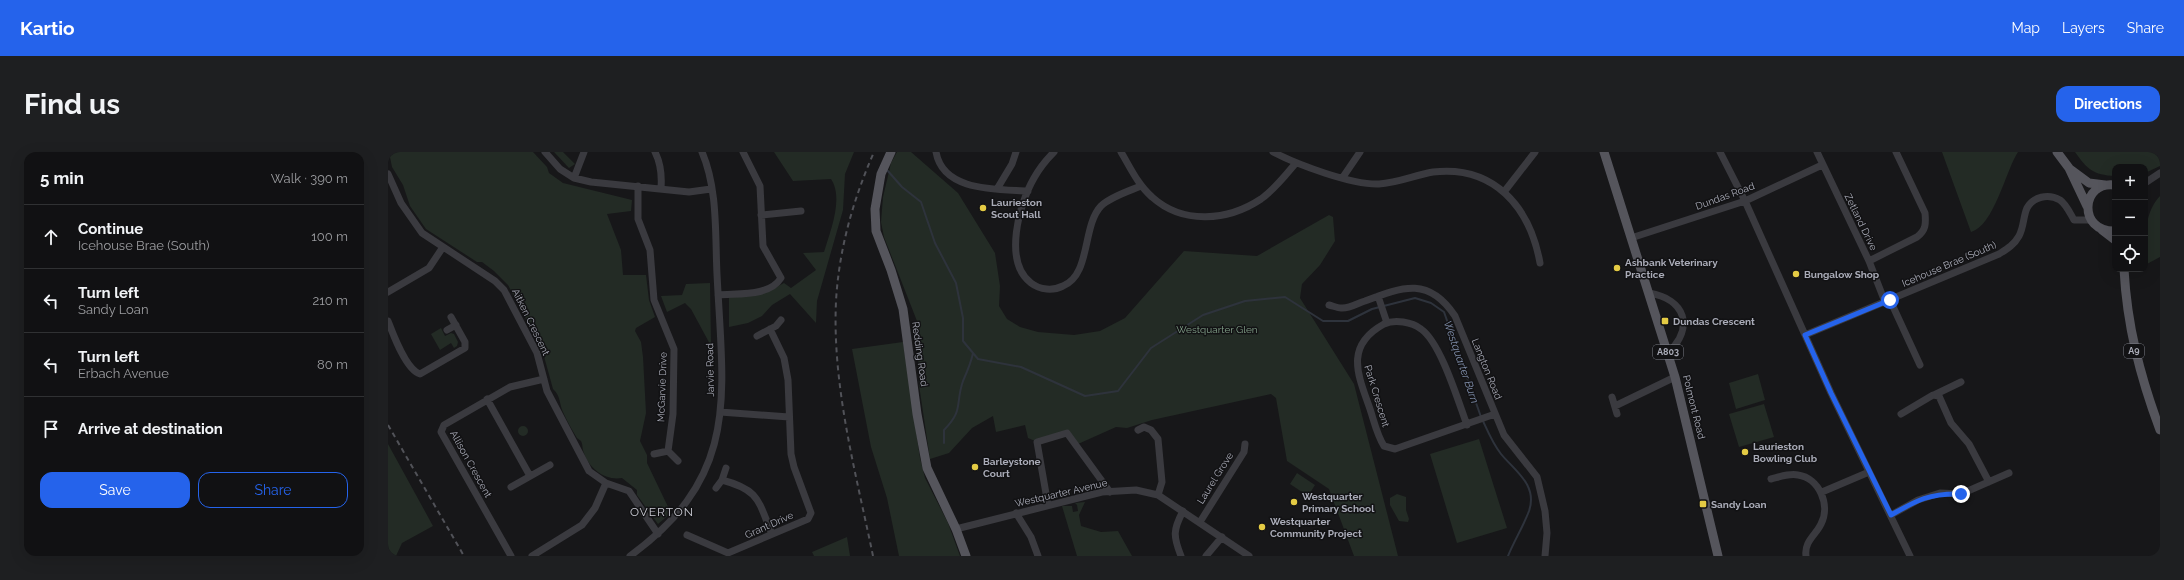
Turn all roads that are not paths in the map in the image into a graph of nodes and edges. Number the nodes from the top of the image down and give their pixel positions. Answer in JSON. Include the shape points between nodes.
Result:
{"nodes":[{"id":1,"x":545,"y":152,"type":"edge"},
{"id":2,"x":584,"y":152,"type":"edge"},
{"id":3,"x":655,"y":152,"type":"edge"},
{"id":4,"x":702,"y":152,"type":"edge"},
{"id":5,"x":743,"y":152,"type":"edge"},
{"id":6,"x":891,"y":152,"type":"edge"},
{"id":7,"x":936,"y":152,"type":"edge"},
{"id":8,"x":1016,"y":152,"type":"edge"},
{"id":9,"x":1054,"y":152,"type":"edge"},
{"id":10,"x":1121,"y":152,"type":"edge"},
{"id":11,"x":1536,"y":152,"type":"edge"},
{"id":12,"x":1604,"y":152,"type":"edge"},
{"id":13,"x":1720,"y":152,"type":"edge"},
{"id":14,"x":1816,"y":152,"type":"edge"},
{"id":15,"x":1896,"y":152,"type":"edge"},
{"id":16,"x":2057,"y":152,"type":"edge"},
{"id":17,"x":1275,"y":153,"type":"edge"},
{"id":18,"x":1358,"y":153,"type":"edge"},
{"id":19,"x":1295,"y":164,"type":"junction"},
{"id":20,"x":1822,"y":165,"type":"junction"},
{"id":21,"x":2069,"y":168,"type":"junction"},
{"id":22,"x":2160,"y":173,"type":"edge"},
{"id":23,"x":388,"y":174,"type":"edge"},
{"id":24,"x":1343,"y":177,"type":"junction"},
{"id":25,"x":574,"y":178,"type":"junction"},
{"id":26,"x":2148,"y":181,"type":"edge"},
{"id":27,"x":2105,"y":185,"type":"junction"},
{"id":28,"x":2112,"y":185,"type":"edge"},
{"id":29,"x":638,"y":186,"type":"junction"},
{"id":30,"x":1141,"y":186,"type":"junction"},
{"id":31,"x":661,"y":188,"type":"junction"},
{"id":32,"x":711,"y":189,"type":"junction"},
{"id":33,"x":997,"y":189,"type":"junction"},
{"id":34,"x":1028,"y":191,"type":"junction"},
{"id":35,"x":1504,"y":192,"type":"junction"},
{"id":36,"x":1744,"y":201,"type":"junction"},
{"id":37,"x":2087,"y":206,"type":"junction"},
{"id":38,"x":801,"y":212,"type":"dead end"},
{"id":39,"x":761,"y":215,"type":"junction"},
{"id":40,"x":2091,"y":220,"type":"junction"},
{"id":41,"x":2101,"y":229,"type":"junction"},
{"id":42,"x":2112,"y":230,"type":"edge"},
{"id":43,"x":1632,"y":238,"type":"junction"},
{"id":44,"x":2112,"y":238,"type":"edge"},
{"id":45,"x":443,"y":247,"type":"junction"},
{"id":46,"x":1869,"y":261,"type":"junction"},
{"id":47,"x":1540,"y":263,"type":"dead end"},
{"id":48,"x":2124,"y":272,"type":"edge"},
{"id":49,"x":388,"y":292,"type":"edge"},
{"id":50,"x":1649,"y":293,"type":"junction"},
{"id":51,"x":718,"y":295,"type":"junction"},
{"id":52,"x":1378,"y":296,"type":"junction"},
{"id":53,"x":1887,"y":301,"type":"junction"},
{"id":54,"x":1330,"y":305,"type":"dead end"},
{"id":55,"x":451,"y":318,"type":"dead end"},
{"id":56,"x":780,"y":320,"type":"dead end"},
{"id":57,"x":388,"y":321,"type":"edge"},
{"id":58,"x":1387,"y":323,"type":"junction"},
{"id":59,"x":456,"y":325,"type":"junction"},
{"id":60,"x":770,"y":329,"type":"junction"},
{"id":61,"x":447,"y":330,"type":"dead end"},
{"id":62,"x":1805,"y":335,"type":"junction"},
{"id":63,"x":757,"y":336,"type":"dead end"},
{"id":64,"x":1668,"y":353,"type":"junction"},
{"id":65,"x":1920,"y":365,"type":"dead end"},
{"id":66,"x":1676,"y":377,"type":"junction"},
{"id":67,"x":544,"y":379,"type":"junction"},
{"id":68,"x":1961,"y":382,"type":"dead end"},
{"id":69,"x":1933,"y":395,"type":"junction"},
{"id":70,"x":1612,"y":397,"type":"dead end"},
{"id":71,"x":488,"y":399,"type":"junction"},
{"id":72,"x":720,"y":412,"type":"junction"},
{"id":73,"x":1495,"y":414,"type":"junction"},
{"id":74,"x":1901,"y":414,"type":"dead end"},
{"id":75,"x":789,"y":417,"type":"junction"},
{"id":76,"x":1467,"y":425,"type":"junction"},
{"id":77,"x":1138,"y":430,"type":"dead end"},
{"id":78,"x":2160,"y":430,"type":"edge"},
{"id":79,"x":1245,"y":444,"type":"dead end"},
{"id":80,"x":668,"y":451,"type":"junction"},
{"id":81,"x":654,"y":454,"type":"dead end"},
{"id":82,"x":678,"y":461,"type":"dead end"},
{"id":83,"x":550,"y":465,"type":"dead end"},
{"id":84,"x":726,"y":468,"type":"dead end"},
{"id":85,"x":1869,"y":472,"type":"junction"},
{"id":86,"x":2009,"y":473,"type":"dead end"},
{"id":87,"x":530,"y":476,"type":"junction"},
{"id":88,"x":1771,"y":479,"type":"dead end"},
{"id":89,"x":722,"y":480,"type":"junction"},
{"id":90,"x":1989,"y":482,"type":"junction"},
{"id":91,"x":606,"y":483,"type":"junction"},
{"id":92,"x":511,"y":487,"type":"dead end"},
{"id":93,"x":716,"y":488,"type":"dead end"},
{"id":94,"x":1110,"y":492,"type":"junction"},
{"id":95,"x":1822,"y":492,"type":"junction"},
{"id":96,"x":1158,"y":494,"type":"junction"},
{"id":97,"x":1048,"y":505,"type":"junction"},
{"id":98,"x":1183,"y":511,"type":"junction"},
{"id":99,"x":1016,"y":513,"type":"junction"},
{"id":100,"x":1891,"y":515,"type":"junction"},
{"id":101,"x":1200,"y":522,"type":"junction"},
{"id":102,"x":956,"y":529,"type":"junction"},
{"id":103,"x":658,"y":534,"type":"junction"},
{"id":104,"x":772,"y":534,"type":"junction"},
{"id":105,"x":687,"y":535,"type":"dead end"},
{"id":106,"x":1222,"y":537,"type":"junction"},
{"id":107,"x":511,"y":556,"type":"edge"},
{"id":108,"x":532,"y":556,"type":"edge"},
{"id":109,"x":630,"y":556,"type":"edge"},
{"id":110,"x":966,"y":556,"type":"edge"},
{"id":111,"x":1038,"y":556,"type":"edge"},
{"id":112,"x":1181,"y":556,"type":"edge"},
{"id":113,"x":1206,"y":556,"type":"edge"},
{"id":114,"x":1249,"y":556,"type":"edge"},
{"id":115,"x":1545,"y":556,"type":"edge"},
{"id":116,"x":1718,"y":556,"type":"edge"},
{"id":117,"x":1806,"y":556,"type":"edge"},
{"id":118,"x":1909,"y":556,"type":"edge"}],
"edges":[{"from":1,"to":25,"type":"street","via":[[560,169]]},
{"from":2,"to":25,"type":"street"},
{"from":3,"to":31,"type":"street","via":[[662,174]]},
{"from":4,"to":32,"type":"street","name":"Jarvie Road","via":[[707,163]]},
{"from":5,"to":39,"type":"street","via":[[760,186]]},
{"from":6,"to":102,"type":"main road","name":"Redding Road","via":[[881,174],[875,209],[876,231],[902,309],[927,468]]},
{"from":7,"to":33,"type":"street","via":[[942,168],[955,179],[962,183]]},
{"from":8,"to":33,"type":"street"},
{"from":9,"to":34,"type":"street","via":[[1040,168]]},
{"from":10,"to":30,"type":"street"},
{"from":11,"to":35,"type":"street"},
{"from":12,"to":43,"type":"main road","name":"Polmont Road","number":"A803"},
{"from":13,"to":36,"type":"street"},
{"from":14,"to":20,"type":"street","name":"Zetland Drive"},
{"from":15,"to":46,"type":"street","via":[[1925,213],[1924,232]]},
{"from":16,"to":21,"type":"main road"},
{"from":17,"to":19,"type":"street"},
{"from":18,"to":24,"type":"street"},
{"from":19,"to":24,"type":"street"},
{"from":19,"to":30,"type":"street","via":[[1262,198],[1245,209],[1226,215],[1192,216],[1174,212],[1162,206]]},
{"from":20,"to":36,"type":"street","name":"Dundas Road"},
{"from":20,"to":46,"type":"street","name":"Zetland Drive"},
{"from":21,"to":27,"type":"main road","via":[[2089,183]]},
{"from":21,"to":37,"type":"main road"},
{"from":22,"to":26,"type":"street"},
{"from":23,"to":45,"type":"street","name":"Aitken Crescent","via":[[412,221],[422,233]]},
{"from":24,"to":35,"type":"street","via":[[1380,184],[1431,172],[1454,171],[1478,176]]},
{"from":25,"to":29,"type":"street"},
{"from":27,"to":28,"type":"main road"},
{"from":27,"to":37,"type":"main road","via":[[2093,192]]},
{"from":29,"to":31,"type":"street"},
{"from":29,"to":80,"type":"street","name":"McGarvie Drive","via":[[638,219],[650,250],[654,300],[674,349],[673,414]]},
{"from":30,"to":34,"type":"street","via":[[1101,206],[1095,216],[1075,278],[1063,286],[1050,289],[1035,286],[1028,281],[1019,265],[1017,230]]},
{"from":31,"to":32,"type":"street","via":[[689,192]]},
{"from":32,"to":51,"type":"street","name":"Jarvie Road"},
{"from":33,"to":34,"type":"street"},
{"from":35,"to":47,"type":"street","via":[[1523,213],[1536,241]]},
{"from":36,"to":43,"type":"street","name":"Dundas Road"},
{"from":36,"to":62,"type":"street"},
{"from":37,"to":40,"type":"main road"},
{"from":38,"to":39,"type":"street"},
{"from":39,"to":51,"type":"street","via":[[763,246],[781,278],[772,287],[763,291]]},
{"from":40,"to":41,"type":"main road"},
{"from":40,"to":53,"type":"street","name":"Icehouse Brae (South)","via":[[2074,220],[2060,200],[2045,196],[2038,198],[2027,208],[2020,235],[2010,247]]},
{"from":41,"to":42,"type":"main road"},
{"from":41,"to":44,"type":"main road"},
{"from":43,"to":50,"type":"main road","name":"Polmont Road","number":"A803"},
{"from":45,"to":49,"type":"street","via":[[429,268]]},
{"from":45,"to":67,"type":"street","name":"Aitken Crescent","via":[[495,281],[504,290],[537,354]]},
{"from":46,"to":53,"type":"street","name":"Zetland Drive"},
{"from":48,"to":78,"type":"main road","number":"A9","via":[[2126,304],[2135,355]]},
{"from":50,"to":64,"type":"main road","name":"Polmont Road","number":"A803"},
{"from":50,"to":64,"type":"street","via":[[1671,301],[1683,316],[1684,326],[1679,342]]},
{"from":51,"to":72,"type":"street","name":"Jarvie Road","via":[[722,394]]},
{"from":52,"to":54,"type":"street","name":"Langton Road","via":[[1346,308]]},
{"from":52,"to":58,"type":"street"},
{"from":52,"to":73,"type":"street","name":"Langton Road","via":[[1402,288],[1413,288],[1437,295],[1446,302],[1455,316]]},
{"from":53,"to":62,"type":"street","name":"Icehouse Brae (South)"},
{"from":53,"to":65,"type":"street","name":"Zetland Drive"},
{"from":55,"to":59,"type":"street"},
{"from":56,"to":60,"type":"street"},
{"from":57,"to":59,"type":"street","via":[[396,342],[411,368],[420,374],[465,348],[465,342]]},
{"from":58,"to":76,"type":"street","via":[[1403,321],[1422,329],[1437,348]]},
{"from":58,"to":76,"type":"street","name":"Park Crescent","via":[[1364,341],[1358,351],[1356,368],[1384,446],[1395,449]]},
{"from":59,"to":61,"type":"street"},
{"from":60,"to":63,"type":"street"},
{"from":60,"to":75,"type":"street","name":"Grant Drive","via":[[784,358],[788,380]]},
{"from":62,"to":85,"type":"street"},
{"from":64,"to":66,"type":"main road","name":"Polmont Road","number":"A803"},
{"from":66,"to":70,"type":"street","via":[[1616,410]]},
{"from":66,"to":116,"type":"main road","name":"Polmont Road","number":"A803"},
{"from":67,"to":71,"type":"street","name":"Allison Crescent","via":[[510,387]]},
{"from":67,"to":91,"type":"street","name":"Aitken Crescent","via":[[547,391],[589,471]]},
{"from":68,"to":69,"type":"street"},
{"from":69,"to":74,"type":"street"},
{"from":69,"to":90,"type":"street","via":[[1939,396],[1951,423],[1969,444]]},
{"from":71,"to":87,"type":"street"},
{"from":71,"to":107,"type":"street","name":"Allison Crescent","via":[[444,425],[441,432]]},
{"from":72,"to":75,"type":"street"},
{"from":72,"to":103,"type":"street","name":"Jarvie Road","via":[[714,448],[703,475],[684,506]]},
{"from":73,"to":76,"type":"street","name":"Park Crescent"},
{"from":73,"to":115,"type":"street","name":"Langton Road","via":[[1504,435],[1537,477],[1545,511]]},
{"from":75,"to":104,"type":"street","name":"Grant Drive","via":[[791,454],[811,513],[808,519]]},
{"from":77,"to":96,"type":"street","via":[[1144,427],[1151,430],[1158,440],[1162,482]]},
{"from":79,"to":101,"type":"street","name":"Laurel Grove","via":[[1244,452]]},
{"from":80,"to":81,"type":"street"},
{"from":80,"to":82,"type":"street"},
{"from":83,"to":87,"type":"street"},
{"from":84,"to":89,"type":"street"},
{"from":85,"to":95,"type":"street"},
{"from":85,"to":100,"type":"street"},
{"from":86,"to":90,"type":"street"},
{"from":87,"to":92,"type":"street"},
{"from":88,"to":95,"type":"street","via":[[1799,475],[1813,482]]},
{"from":89,"to":93,"type":"street"},
{"from":89,"to":104,"type":"street","via":[[750,490],[757,498]]},
{"from":90,"to":100,"type":"street","via":[[1961,494],[1940,494],[1918,500]]},
{"from":91,"to":103,"type":"street","name":"Aitken Crescent","via":[[629,492]]},
{"from":91,"to":108,"type":"street","via":[[595,508],[582,525]]},
{"from":94,"to":96,"type":"street","name":"Westquarter Avenue","via":[[1136,490]]},
{"from":94,"to":97,"type":"street","name":"Westquarter Avenue"},
{"from":94,"to":97,"type":"street","via":[[1067,433],[1037,442]]},
{"from":95,"to":117,"type":"street","via":[[1822,524],[1809,539]]},
{"from":96,"to":98,"type":"street","name":"Westquarter Avenue"},
{"from":97,"to":99,"type":"street","name":"Westquarter Avenue"},
{"from":98,"to":101,"type":"street","name":"Westquarter Avenue"},
{"from":98,"to":112,"type":"street","via":[[1174,528],[1175,541]]},
{"from":99,"to":102,"type":"street","name":"Westquarter Avenue"},
{"from":99,"to":111,"type":"street","via":[[1031,537]]},
{"from":100,"to":118,"type":"street"},
{"from":101,"to":106,"type":"street","name":"Westquarter Avenue"},
{"from":102,"to":110,"type":"main road","name":"Redding Road"},
{"from":103,"to":109,"type":"street","name":"Jarvie Road"},
{"from":104,"to":105,"type":"street","name":"Grant Drive","via":[[728,552]]},
{"from":106,"to":113,"type":"street"},
{"from":106,"to":114,"type":"street","name":"Westquarter Avenue"}]}
